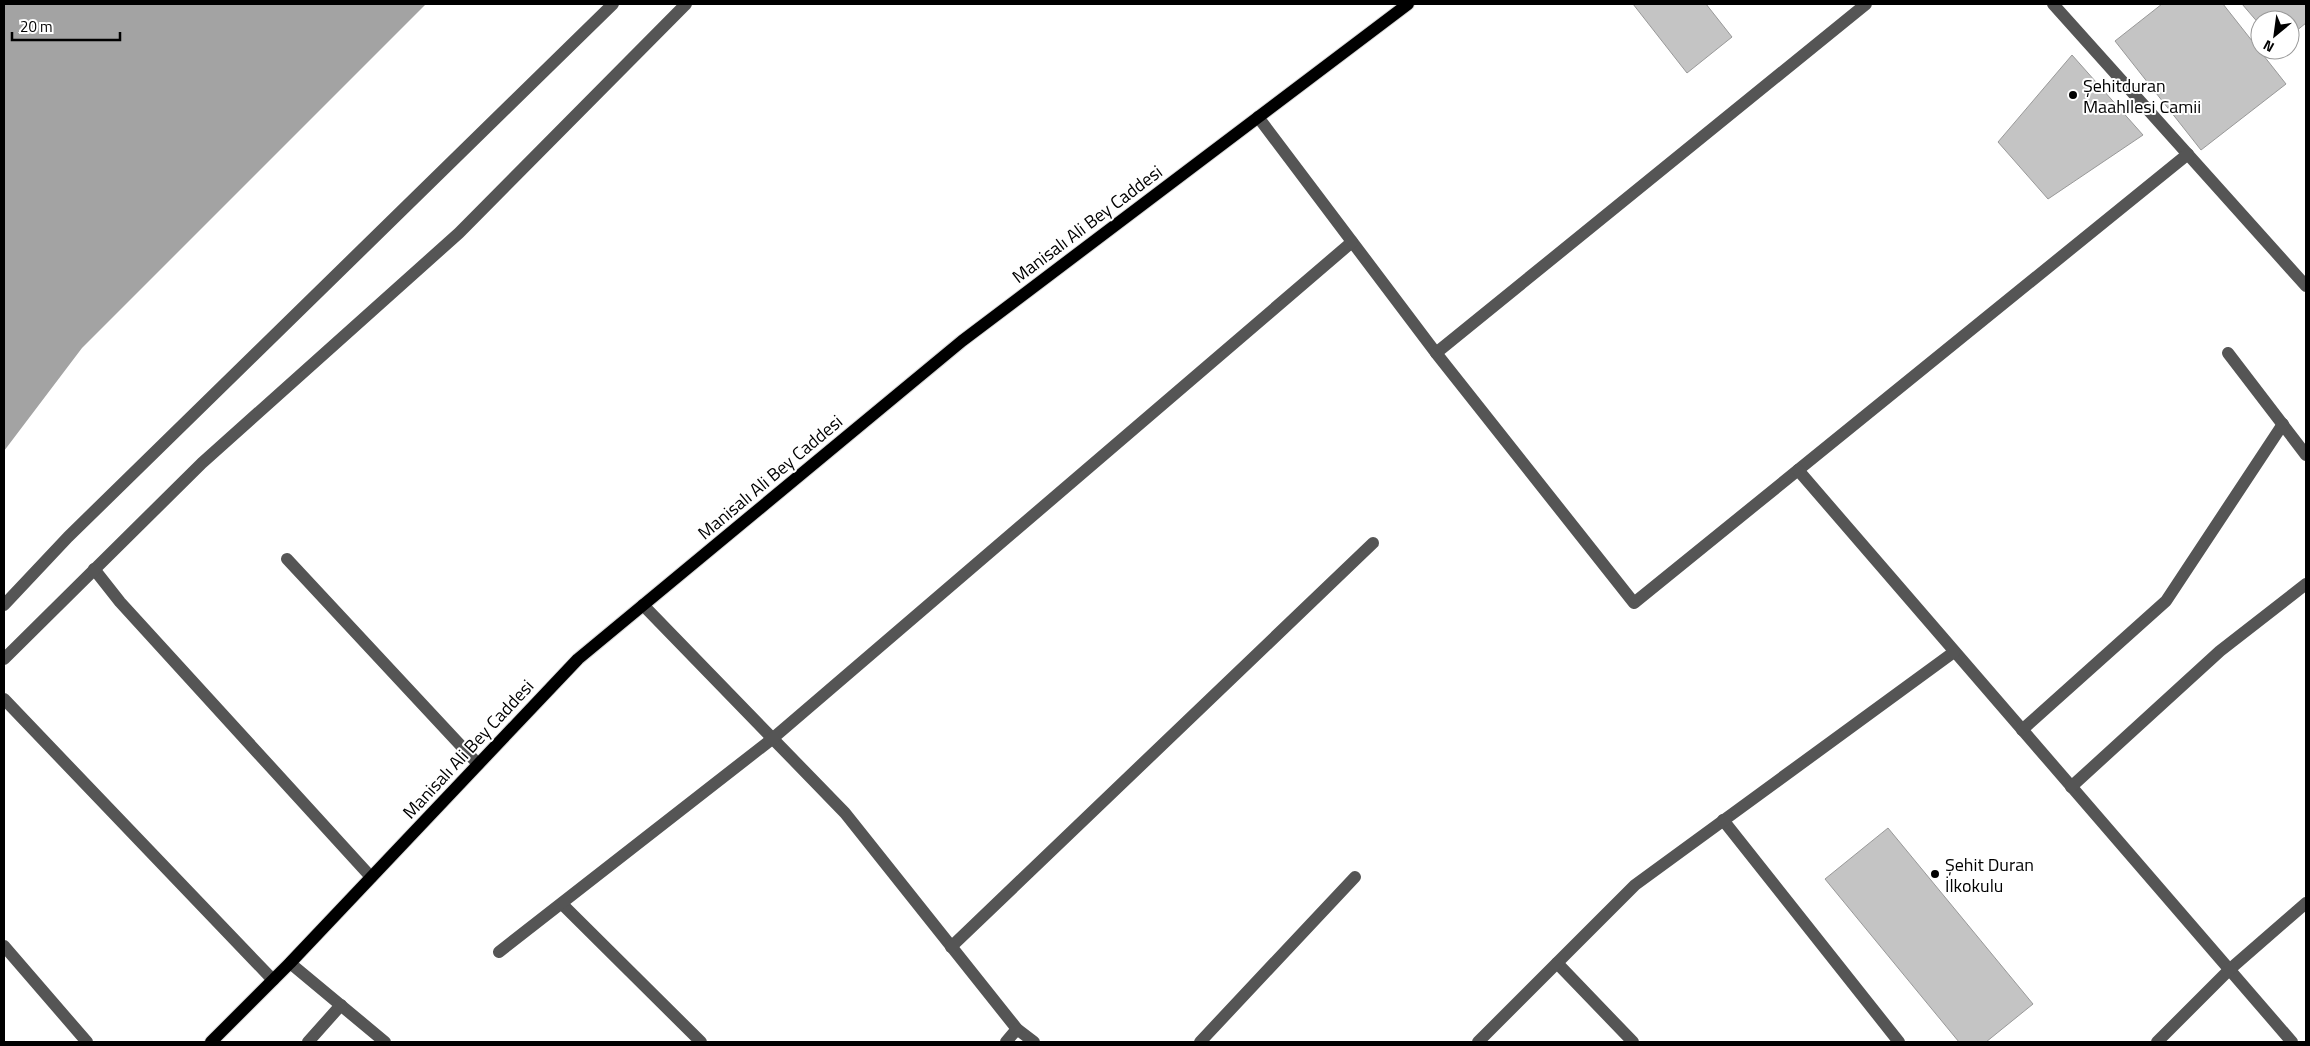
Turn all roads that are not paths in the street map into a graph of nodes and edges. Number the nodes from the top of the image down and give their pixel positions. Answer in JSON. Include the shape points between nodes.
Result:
{"nodes":[{"id":1,"x":612,"y":4,"type":"edge"},
{"id":2,"x":686,"y":4,"type":"edge"},
{"id":3,"x":1408,"y":4,"type":"edge"},
{"id":4,"x":1866,"y":4,"type":"edge"},
{"id":5,"x":2053,"y":4,"type":"edge"},
{"id":6,"x":1258,"y":117,"type":"junction"},
{"id":7,"x":2188,"y":154,"type":"junction"},
{"id":8,"x":1352,"y":242,"type":"junction"},
{"id":9,"x":2306,"y":286,"type":"edge"},
{"id":10,"x":1436,"y":353,"type":"junction"},
{"id":11,"x":2228,"y":353,"type":"dead end"},
{"id":12,"x":2283,"y":424,"type":"junction"},
{"id":13,"x":2306,"y":455,"type":"edge"},
{"id":14,"x":1798,"y":470,"type":"junction"},
{"id":15,"x":1373,"y":543,"type":"dead end"},
{"id":16,"x":287,"y":559,"type":"dead end"},
{"id":17,"x":94,"y":569,"type":"junction"},
{"id":18,"x":2306,"y":584,"type":"edge"},
{"id":19,"x":4,"y":605,"type":"edge"},
{"id":20,"x":643,"y":605,"type":"junction"},
{"id":21,"x":1954,"y":652,"type":"junction"},
{"id":22,"x":4,"y":659,"type":"edge"},
{"id":23,"x":4,"y":699,"type":"edge"},
{"id":24,"x":2022,"y":730,"type":"junction"},
{"id":25,"x":772,"y":739,"type":"junction"},
{"id":26,"x":478,"y":764,"type":"junction"},
{"id":27,"x":2071,"y":787,"type":"junction"},
{"id":28,"x":1723,"y":820,"type":"junction"},
{"id":29,"x":371,"y":877,"type":"junction"},
{"id":30,"x":1356,"y":877,"type":"dead end"},
{"id":31,"x":2306,"y":903,"type":"edge"},
{"id":32,"x":562,"y":904,"type":"junction"},
{"id":33,"x":4,"y":946,"type":"edge"},
{"id":34,"x":951,"y":947,"type":"junction"},
{"id":35,"x":499,"y":952,"type":"dead end"},
{"id":36,"x":290,"y":963,"type":"junction"},
{"id":37,"x":1557,"y":963,"type":"junction"},
{"id":38,"x":2229,"y":970,"type":"junction"},
{"id":39,"x":274,"y":980,"type":"junction"},
{"id":40,"x":340,"y":1005,"type":"junction"},
{"id":41,"x":1017,"y":1029,"type":"junction"},
{"id":42,"x":87,"y":1042,"type":"edge"},
{"id":43,"x":211,"y":1042,"type":"edge"},
{"id":44,"x":308,"y":1042,"type":"edge"},
{"id":45,"x":386,"y":1042,"type":"edge"},
{"id":46,"x":701,"y":1042,"type":"edge"},
{"id":47,"x":1006,"y":1042,"type":"edge"},
{"id":48,"x":1034,"y":1042,"type":"edge"},
{"id":49,"x":1200,"y":1042,"type":"edge"},
{"id":50,"x":1478,"y":1042,"type":"edge"},
{"id":51,"x":1633,"y":1042,"type":"edge"},
{"id":52,"x":1900,"y":1042,"type":"edge"},
{"id":53,"x":2158,"y":1042,"type":"edge"},
{"id":54,"x":2292,"y":1042,"type":"edge"}],
"edges":[{"from":1,"to":19,"type":"street","via":[[68,537]]},
{"from":2,"to":17,"type":"street","via":[[459,233],[202,464]]},
{"from":3,"to":6,"type":"main road","name":"Manisalı Ali Bey Caddesi"},
{"from":4,"to":10,"type":"street"},
{"from":5,"to":7,"type":"street"},
{"from":6,"to":8,"type":"street"},
{"from":6,"to":20,"type":"main road","name":"Manisalı Ali Bey Caddesi","via":[[962,341]]},
{"from":7,"to":9,"type":"street"},
{"from":7,"to":14,"type":"street"},
{"from":8,"to":10,"type":"street"},
{"from":8,"to":25,"type":"street"},
{"from":10,"to":14,"type":"street","via":[[1634,603]]},
{"from":11,"to":12,"type":"street"},
{"from":12,"to":13,"type":"street"},
{"from":12,"to":24,"type":"street","via":[[2166,601]]},
{"from":14,"to":21,"type":"street"},
{"from":15,"to":34,"type":"street"},
{"from":16,"to":26,"type":"street"},
{"from":17,"to":22,"type":"street"},
{"from":17,"to":29,"type":"street","via":[[120,602]]},
{"from":18,"to":27,"type":"street","via":[[2220,651]]},
{"from":20,"to":25,"type":"street"},
{"from":20,"to":26,"type":"main road","name":"Manisalı Ali Bey Caddesi","via":[[578,659]]},
{"from":21,"to":24,"type":"street"},
{"from":21,"to":28,"type":"street"},
{"from":23,"to":39,"type":"street"},
{"from":24,"to":27,"type":"street"},
{"from":25,"to":32,"type":"street"},
{"from":25,"to":34,"type":"street","via":[[845,814]]},
{"from":26,"to":29,"type":"main road","name":"Manisalı Ali Bey Caddesi"},
{"from":27,"to":38,"type":"street"},
{"from":28,"to":37,"type":"street","via":[[1635,885]]},
{"from":28,"to":52,"type":"street"},
{"from":29,"to":36,"type":"main road","name":"Manisalı Ali Bey Caddesi"},
{"from":30,"to":49,"type":"street"},
{"from":31,"to":38,"type":"street"},
{"from":32,"to":35,"type":"street"},
{"from":32,"to":46,"type":"street"},
{"from":33,"to":42,"type":"street"},
{"from":34,"to":41,"type":"street"},
{"from":36,"to":39,"type":"main road","name":"Manisalı Ali Bey Caddesi"},
{"from":36,"to":40,"type":"street"},
{"from":37,"to":50,"type":"street"},
{"from":37,"to":51,"type":"street"},
{"from":38,"to":53,"type":"street"},
{"from":38,"to":54,"type":"street"},
{"from":39,"to":43,"type":"main road","name":"Manisalı Ali Bey Caddesi"},
{"from":40,"to":44,"type":"street"},
{"from":40,"to":45,"type":"street"},
{"from":41,"to":47,"type":"street"},
{"from":41,"to":48,"type":"street"}]}
